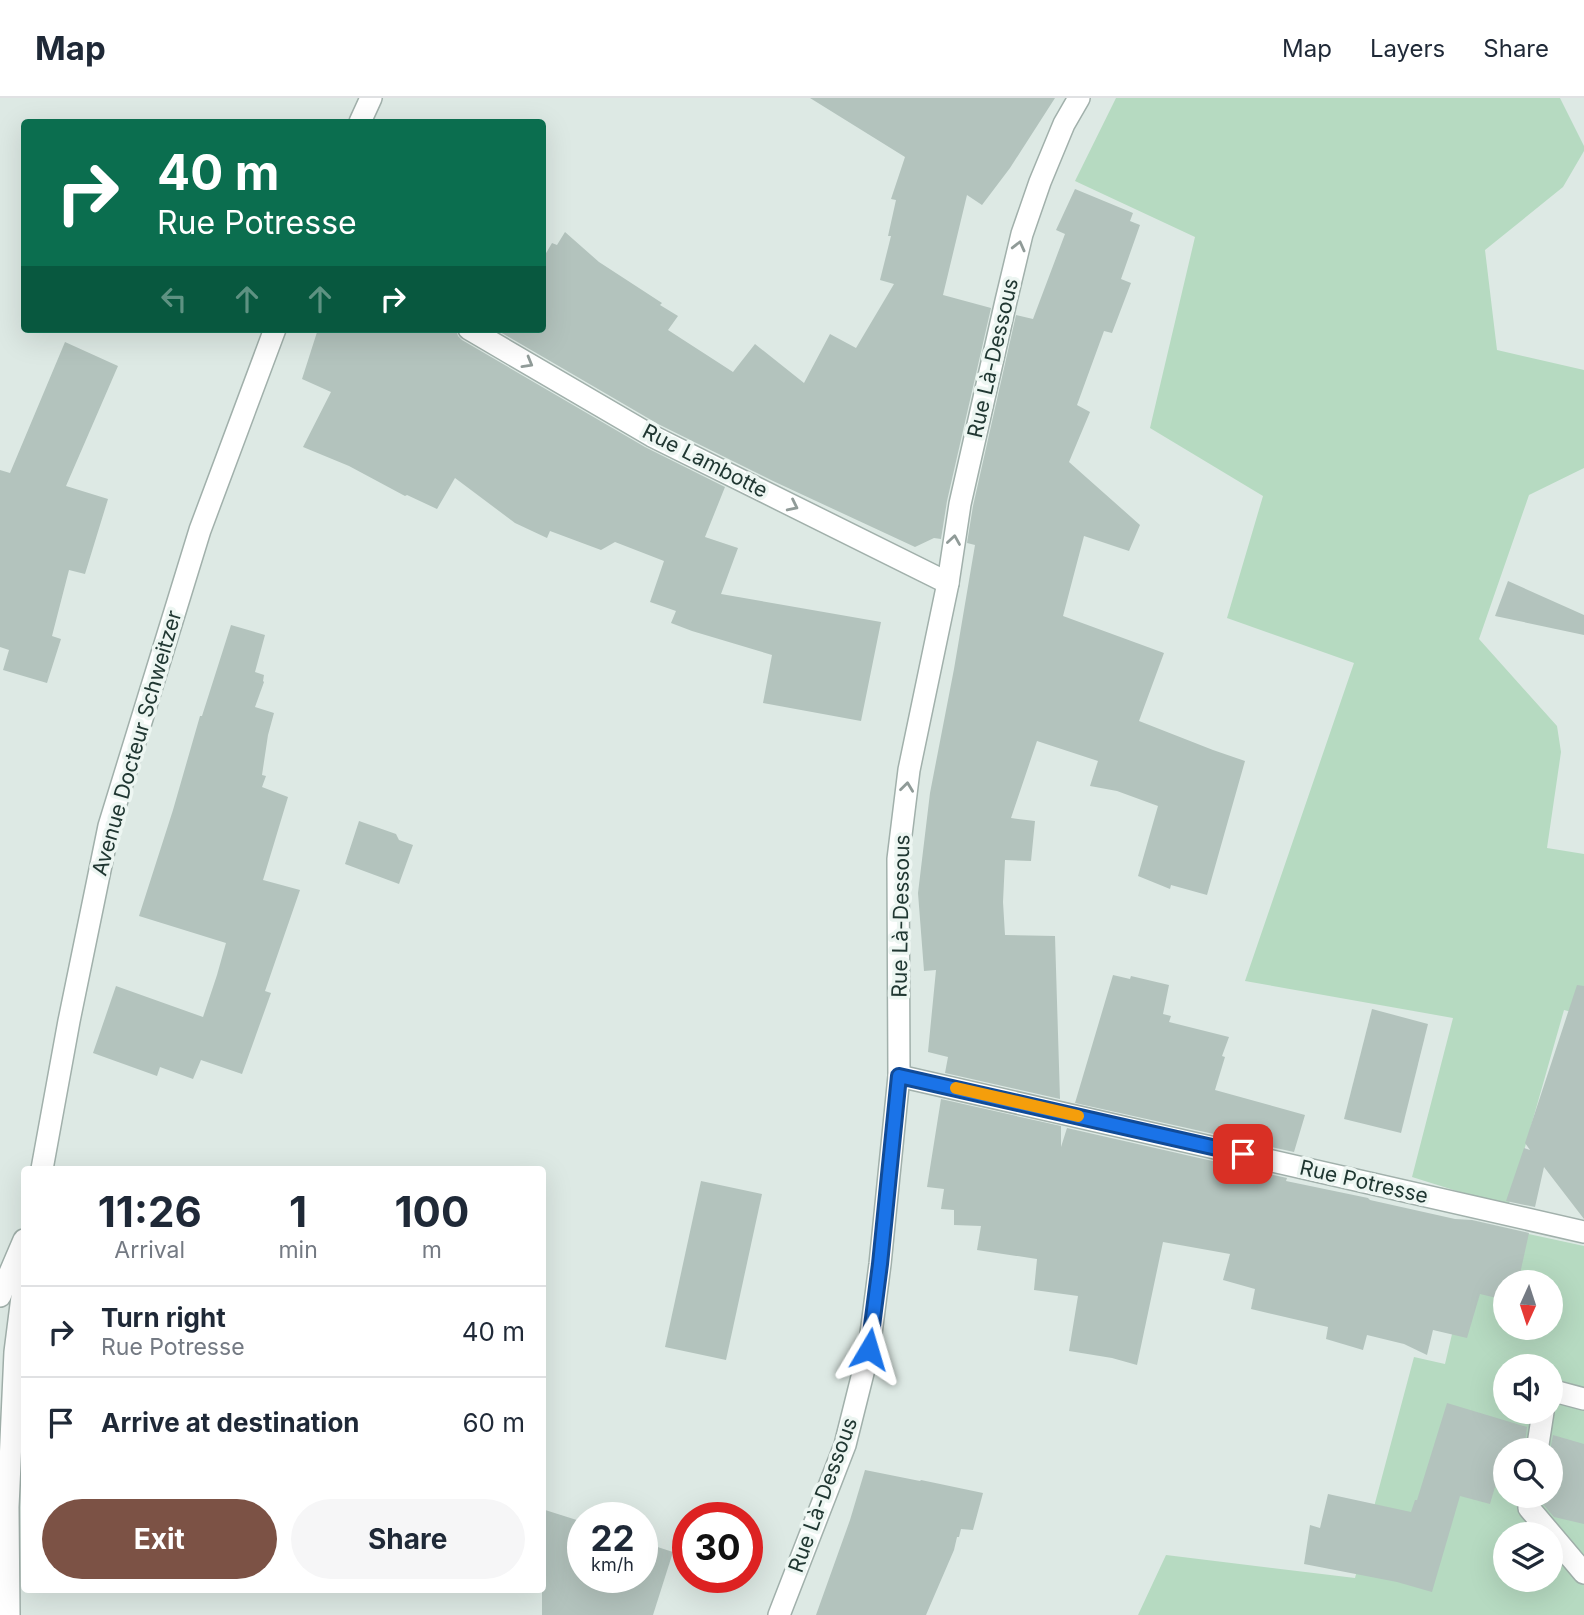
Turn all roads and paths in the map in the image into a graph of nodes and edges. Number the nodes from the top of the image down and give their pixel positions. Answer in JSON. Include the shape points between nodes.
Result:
{"nodes":[{"id":1,"x":371,"y":98,"type":"edge"},
{"id":2,"x":1079,"y":98,"type":"edge"},
{"id":3,"x":361,"y":119,"type":"edge"},
{"id":4,"x":274,"y":333,"type":"edge"},
{"id":5,"x":476,"y":333,"type":"edge"},
{"id":6,"x":948,"y":583,"type":"junction"},
{"id":7,"x":899,"y":1076,"type":"junction"},
{"id":8,"x":43,"y":1166,"type":"edge"},
{"id":9,"x":1584,"y":1232,"type":"edge"},
{"id":10,"x":21,"y":1247,"type":"edge"},
{"id":11,"x":0,"y":1296,"type":"edge"},
{"id":12,"x":21,"y":1305,"type":"edge"},
{"id":13,"x":1563,"y":1393,"type":"edge"},
{"id":14,"x":1584,"y":1399,"type":"edge"},
{"id":15,"x":1529,"y":1508,"type":"edge"},
{"id":16,"x":1584,"y":1573,"type":"edge"},
{"id":17,"x":9,"y":1615,"type":"edge"},
{"id":18,"x":779,"y":1615,"type":"edge"}],
"edges":[{"from":1,"to":3,"type":"street"},
{"from":6,"to":2,"type":"street","name":"Rue Là-Dessous","one_way":true,"via":[[960,504],[1022,234],[1045,170]]},
{"from":4,"to":8,"type":"street","name":"Avenue Docteur Schweitzer","via":[[200,530],[109,826]]},
{"from":5,"to":6,"type":"street","name":"Rue Lambotte","one_way":true,"via":[[652,436]]},
{"from":7,"to":6,"type":"street","name":"Rue Là-Dessous","one_way":true,"via":[[898,859],[909,771]]},
{"from":7,"to":9,"type":"street","name":"Rue Potresse"},
{"from":7,"to":18,"type":"street","name":"Rue Là-Dessous","via":[[869,1349],[845,1445]]},
{"from":10,"to":11,"type":"street"},
{"from":12,"to":17,"type":"street","via":[[8,1507]]},
{"from":13,"to":14,"type":"street"},
{"from":15,"to":16,"type":"street"}]}
